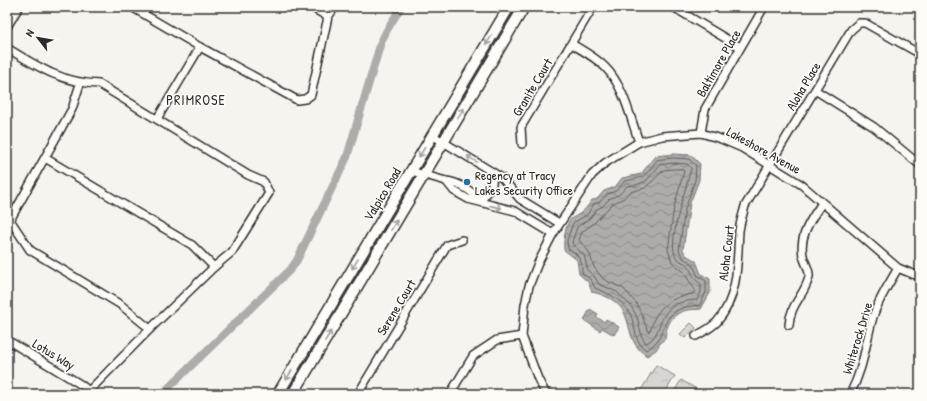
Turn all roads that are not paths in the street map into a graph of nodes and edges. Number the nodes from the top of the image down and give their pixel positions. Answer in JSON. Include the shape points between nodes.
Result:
{"nodes":[{"id":1,"x":19,"y":7,"type":"edge"},
{"id":2,"x":135,"y":7,"type":"edge"},
{"id":3,"x":311,"y":7,"type":"edge"},
{"id":4,"x":335,"y":7,"type":"edge"},
{"id":5,"x":509,"y":7,"type":"edge"},
{"id":6,"x":524,"y":7,"type":"edge"},
{"id":7,"x":593,"y":7,"type":"edge"},
{"id":8,"x":673,"y":7,"type":"edge"},
{"id":9,"x":764,"y":7,"type":"edge"},
{"id":10,"x":328,"y":17,"type":"junction"},
{"id":11,"x":7,"y":27,"type":"edge"},
{"id":12,"x":572,"y":44,"type":"junction"},
{"id":13,"x":200,"y":47,"type":"junction"},
{"id":14,"x":7,"y":48,"type":"edge"},
{"id":15,"x":740,"y":48,"type":"junction"},
{"id":16,"x":920,"y":54,"type":"edge"},
{"id":17,"x":80,"y":84,"type":"junction"},
{"id":18,"x":815,"y":90,"type":"junction"},
{"id":19,"x":157,"y":119,"type":"junction"},
{"id":20,"x":701,"y":133,"type":"junction"},
{"id":21,"x":432,"y":135,"type":"junction"},
{"id":22,"x":444,"y":142,"type":"junction"},
{"id":23,"x":639,"y":142,"type":"junction"},
{"id":24,"x":522,"y":144,"type":"dead end"},
{"id":25,"x":45,"y":158,"type":"junction"},
{"id":26,"x":770,"y":164,"type":"junction"},
{"id":27,"x":920,"y":165,"type":"edge"},
{"id":28,"x":489,"y":170,"type":"junction"},
{"id":29,"x":411,"y":171,"type":"junction"},
{"id":30,"x":424,"y":175,"type":"junction"},
{"id":31,"x":480,"y":201,"type":"junction"},
{"id":32,"x":822,"y":203,"type":"junction"},
{"id":33,"x":8,"y":219,"type":"edge"},
{"id":34,"x":556,"y":228,"type":"junction"},
{"id":35,"x":462,"y":240,"type":"dead end"},
{"id":36,"x":214,"y":267,"type":"junction"},
{"id":37,"x":898,"y":268,"type":"junction"},
{"id":38,"x":920,"y":277,"type":"edge"},
{"id":39,"x":789,"y":325,"type":"dead end"},
{"id":40,"x":150,"y":328,"type":"junction"},
{"id":41,"x":522,"y":336,"type":"junction"},
{"id":42,"x":696,"y":336,"type":"dead end"},
{"id":43,"x":7,"y":340,"type":"edge"},
{"id":44,"x":87,"y":392,"type":"edge"},
{"id":45,"x":278,"y":394,"type":"edge"},
{"id":46,"x":293,"y":394,"type":"edge"},
{"id":47,"x":358,"y":394,"type":"edge"},
{"id":48,"x":450,"y":394,"type":"edge"},
{"id":49,"x":546,"y":394,"type":"edge"},
{"id":50,"x":850,"y":394,"type":"edge"}],
"edges":[{"from":1,"to":11,"type":"street"},
{"from":2,"to":13,"type":"street"},
{"from":3,"to":10,"type":"street"},
{"from":4,"to":10,"type":"street"},
{"from":5,"to":21,"type":"main road","name":"Valpico Road","one_way":true},
{"from":22,"to":6,"type":"main road","name":"Valpico Road","one_way":true},
{"from":7,"to":12,"type":"street","name":"Granite Court"},
{"from":8,"to":15,"type":"street"},
{"from":9,"to":15,"type":"street","name":"Baltimore Place"},
{"from":10,"to":13,"type":"street","via":[[310,95],[305,99],[297,100]]},
{"from":12,"to":23,"type":"street","via":[[598,60],[613,78]]},
{"from":12,"to":24,"type":"street","name":"Granite Court","via":[[521,127]]},
{"from":13,"to":19,"type":"street"},
{"from":14,"to":17,"type":"street","via":[[44,71]]},
{"from":15,"to":20,"type":"street","name":"Baltimore Place","via":[[705,109]]},
{"from":16,"to":18,"type":"street","name":"Aloha Place","via":[[875,27],[859,23],[851,30]]},
{"from":17,"to":19,"type":"street","via":[[99,84]]},
{"from":17,"to":25,"type":"street","via":[[72,109]]},
{"from":18,"to":26,"type":"street","name":"Aloha Place"},
{"from":18,"to":27,"type":"street","via":[[874,127]]},
{"from":19,"to":36,"type":"street","via":[[248,175],[264,182],[269,193],[232,252]]},
{"from":20,"to":23,"type":"street","name":"Lakeshore Avenue","via":[[662,136]]},
{"from":20,"to":26,"type":"street","name":"Lakeshore Avenue","via":[[721,139]]},
{"from":21,"to":22,"type":"street"},
{"from":21,"to":29,"type":"main road","name":"Valpico Road","one_way":true},
{"from":28,"to":22,"type":"street","one_way":true},
{"from":22,"to":30,"type":"main road","name":"Valpico Road"},
{"from":23,"to":34,"type":"street","name":"Lakeshore Avenue","via":[[610,159],[592,175]]},
{"from":25,"to":33,"type":"street"},
{"from":25,"to":36,"type":"street","via":[[192,245]]},
{"from":26,"to":32,"type":"street","name":"Lakeshore Avenue"},
{"from":26,"to":42,"type":"street","name":"Aloha Court","via":[[745,206],[740,229],[736,281],[728,305],[716,322]]},
{"from":28,"to":31,"type":"street","via":[[493,183]]},
{"from":28,"to":34,"type":"street","via":[[502,178],[520,199]]},
{"from":29,"to":30,"type":"street"},
{"from":29,"to":45,"type":"main road","name":"Valpico Road","one_way":true},
{"from":30,"to":31,"type":"street","via":[[446,181],[454,191],[472,201]]},
{"from":46,"to":30,"type":"main road","name":"Valpico Road","one_way":true},
{"from":31,"to":34,"type":"street","one_way":true,"via":[[515,211]]},
{"from":32,"to":37,"type":"street","name":"Lakeshore Avenue"},
{"from":32,"to":39,"type":"street","via":[[805,230],[802,251],[809,274],[790,313]]},
{"from":33,"to":40,"type":"street","via":[[30,250],[121,305]]},
{"from":34,"to":41,"type":"street","name":"Lakeshore Avenue","via":[[529,286]]},
{"from":35,"to":47,"type":"street","name":"Serene Court","via":[[447,245]]},
{"from":36,"to":40,"type":"street"},
{"from":37,"to":38,"type":"street","name":"Lakeshore Avenue"},
{"from":37,"to":50,"type":"street","name":"Whiterock Drive","via":[[873,317],[863,364]]},
{"from":40,"to":44,"type":"street"},
{"from":41,"to":48,"type":"street","via":[[497,340],[473,356]]},
{"from":41,"to":49,"type":"street"},
{"from":43,"to":44,"type":"street","name":"Lotus Way","via":[[80,384]]}]}
